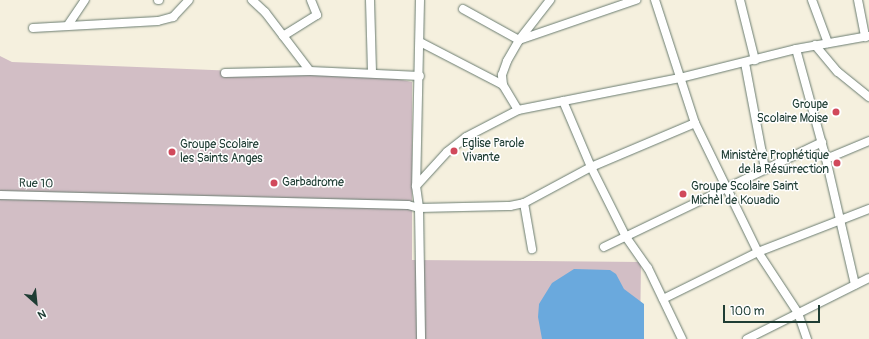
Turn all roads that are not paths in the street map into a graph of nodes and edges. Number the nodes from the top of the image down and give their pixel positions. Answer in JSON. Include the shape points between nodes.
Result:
{"nodes":[{"id":1,"x":85,"y":0,"type":"edge"},
{"id":2,"x":189,"y":0,"type":"edge"},
{"id":3,"x":252,"y":0,"type":"edge"},
{"id":4,"x":311,"y":0,"type":"edge"},
{"id":5,"x":370,"y":0,"type":"edge"},
{"id":6,"x":420,"y":0,"type":"edge"},
{"id":7,"x":550,"y":0,"type":"edge"},
{"id":8,"x":636,"y":0,"type":"edge"},
{"id":9,"x":655,"y":0,"type":"edge"},
{"id":10,"x":740,"y":0,"type":"edge"},
{"id":11,"x":812,"y":0,"type":"edge"},
{"id":12,"x":858,"y":0,"type":"edge"},
{"id":13,"x":463,"y":9,"type":"dead end"},
{"id":14,"x":68,"y":25,"type":"junction"},
{"id":15,"x":34,"y":28,"type":"dead end"},
{"id":16,"x":283,"y":36,"type":"junction"},
{"id":17,"x":867,"y":36,"type":"edge"},
{"id":18,"x":519,"y":40,"type":"junction"},
{"id":19,"x":420,"y":42,"type":"junction"},
{"id":20,"x":828,"y":43,"type":"junction"},
{"id":21,"x":815,"y":45,"type":"junction"},
{"id":22,"x":796,"y":49,"type":"junction"},
{"id":23,"x":755,"y":60,"type":"junction"},
{"id":24,"x":745,"y":63,"type":"junction"},
{"id":25,"x":310,"y":71,"type":"junction"},
{"id":26,"x":372,"y":72,"type":"junction"},
{"id":27,"x":226,"y":73,"type":"dead end"},
{"id":28,"x":420,"y":76,"type":"junction"},
{"id":29,"x":680,"y":78,"type":"junction"},
{"id":30,"x":503,"y":85,"type":"junction"},
{"id":31,"x":869,"y":97,"type":"edge"},
{"id":32,"x":563,"y":101,"type":"junction"},
{"id":33,"x":518,"y":110,"type":"junction"},
{"id":34,"x":695,"y":123,"type":"junction"},
{"id":35,"x":869,"y":141,"type":"edge"},
{"id":36,"x":822,"y":142,"type":"junction"},
{"id":37,"x":826,"y":159,"type":"junction"},
{"id":38,"x":590,"y":167,"type":"junction"},
{"id":39,"x":765,"y":169,"type":"junction"},
{"id":40,"x":416,"y":186,"type":"junction"},
{"id":41,"x":728,"y":189,"type":"junction"},
{"id":42,"x":0,"y":195,"type":"edge"},
{"id":43,"x":524,"y":203,"type":"junction"},
{"id":44,"x":419,"y":208,"type":"junction"},
{"id":45,"x":869,"y":209,"type":"edge"},
{"id":46,"x":841,"y":222,"type":"junction"},
{"id":47,"x":626,"y":236,"type":"junction"},
{"id":48,"x":604,"y":247,"type":"dead end"},
{"id":49,"x":532,"y":249,"type":"dead end"},
{"id":50,"x":758,"y":252,"type":"junction"},
{"id":51,"x":869,"y":278,"type":"edge"},
{"id":52,"x":855,"y":285,"type":"junction"},
{"id":53,"x":663,"y":299,"type":"junction"},
{"id":54,"x":798,"y":313,"type":"junction"},
{"id":55,"x":421,"y":339,"type":"edge"},
{"id":56,"x":682,"y":339,"type":"edge"},
{"id":57,"x":746,"y":339,"type":"edge"},
{"id":58,"x":807,"y":339,"type":"edge"}],
"edges":[{"from":1,"to":14,"type":"street"},
{"from":2,"to":14,"type":"street","via":[[179,13],[165,19]]},
{"from":3,"to":16,"type":"street"},
{"from":4,"to":16,"type":"street","via":[[317,15]]},
{"from":5,"to":26,"type":"street"},
{"from":6,"to":19,"type":"street"},
{"from":7,"to":18,"type":"street"},
{"from":8,"to":18,"type":"street"},
{"from":9,"to":29,"type":"street"},
{"from":10,"to":23,"type":"street"},
{"from":11,"to":20,"type":"street"},
{"from":12,"to":17,"type":"street"},
{"from":13,"to":18,"type":"street"},
{"from":14,"to":15,"type":"street"},
{"from":16,"to":25,"type":"street"},
{"from":17,"to":20,"type":"street"},
{"from":18,"to":30,"type":"street","via":[[502,75]]},
{"from":19,"to":28,"type":"street"},
{"from":19,"to":30,"type":"street"},
{"from":20,"to":21,"type":"street"},
{"from":21,"to":22,"type":"street"},
{"from":21,"to":31,"type":"street","via":[[838,72]]},
{"from":22,"to":23,"type":"street"},
{"from":22,"to":36,"type":"street"},
{"from":23,"to":24,"type":"street"},
{"from":24,"to":29,"type":"street"},
{"from":24,"to":39,"type":"street"},
{"from":25,"to":26,"type":"street"},
{"from":25,"to":27,"type":"street"},
{"from":26,"to":28,"type":"street"},
{"from":28,"to":40,"type":"street"},
{"from":29,"to":32,"type":"street"},
{"from":29,"to":34,"type":"street"},
{"from":30,"to":33,"type":"street"},
{"from":32,"to":33,"type":"street"},
{"from":32,"to":38,"type":"street"},
{"from":33,"to":40,"type":"street","via":[[466,137],[446,152]]},
{"from":34,"to":38,"type":"street","name":"Rue 10"},
{"from":34,"to":41,"type":"street"},
{"from":35,"to":37,"type":"street"},
{"from":36,"to":37,"type":"street"},
{"from":36,"to":39,"type":"street"},
{"from":37,"to":46,"type":"street"},
{"from":38,"to":43,"type":"street","name":"Rue 10"},
{"from":38,"to":47,"type":"street"},
{"from":39,"to":41,"type":"street"},
{"from":40,"to":44,"type":"street"},
{"from":41,"to":47,"type":"street"},
{"from":41,"to":50,"type":"street"},
{"from":42,"to":44,"type":"street","name":"Rue 10","via":[[408,205]]},
{"from":43,"to":44,"type":"street","name":"Rue 10","via":[[510,206]]},
{"from":43,"to":49,"type":"street"},
{"from":44,"to":55,"type":"street"},
{"from":45,"to":46,"type":"street"},
{"from":46,"to":50,"type":"street"},
{"from":46,"to":52,"type":"street"},
{"from":47,"to":48,"type":"street"},
{"from":47,"to":53,"type":"street","via":[[648,268]]},
{"from":50,"to":53,"type":"street"},
{"from":50,"to":54,"type":"street"},
{"from":51,"to":52,"type":"street"},
{"from":52,"to":54,"type":"street"},
{"from":53,"to":56,"type":"street"},
{"from":54,"to":57,"type":"street"},
{"from":54,"to":58,"type":"street"}]}
